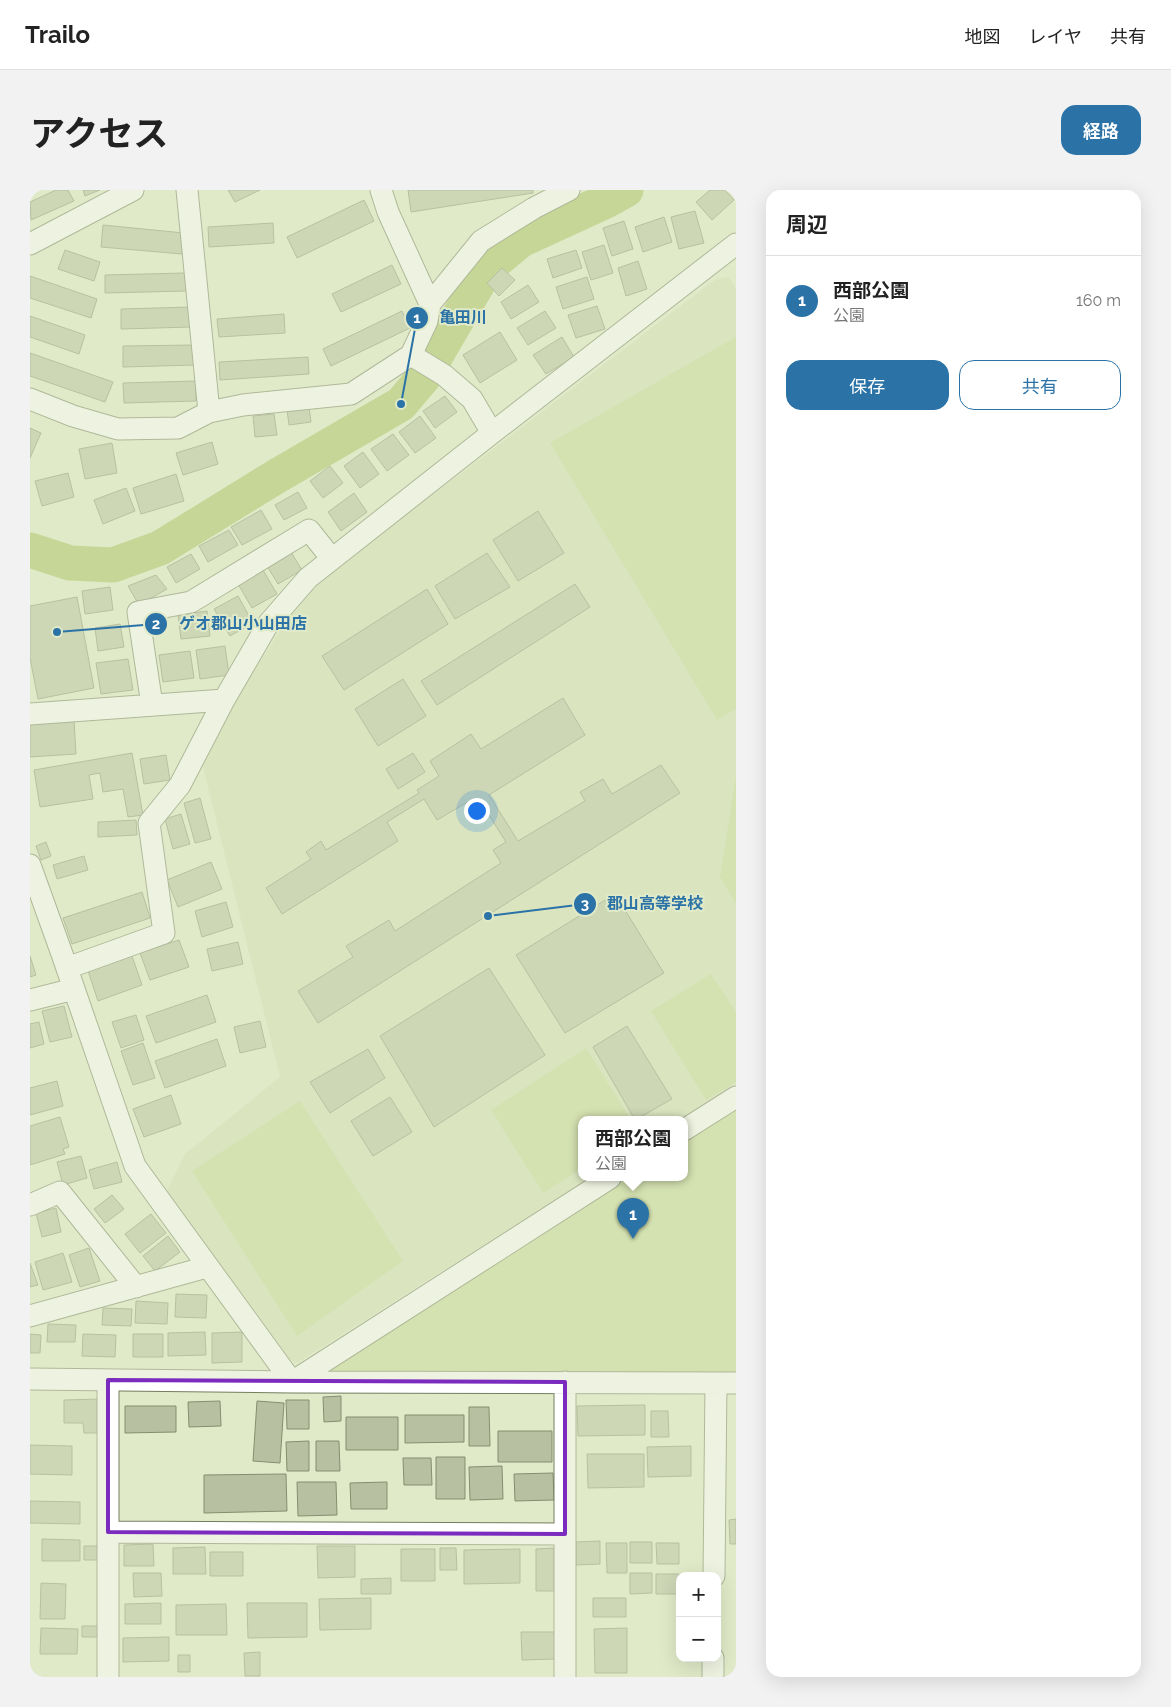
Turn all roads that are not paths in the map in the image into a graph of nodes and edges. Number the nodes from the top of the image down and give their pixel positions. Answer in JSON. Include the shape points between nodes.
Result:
{"nodes":[{"id":1,"x":133,"y":190,"type":"edge"},
{"id":2,"x":187,"y":190,"type":"edge"},
{"id":3,"x":380,"y":190,"type":"edge"},
{"id":4,"x":569,"y":190,"type":"edge"},
{"id":5,"x":30,"y":244,"type":"edge"},
{"id":6,"x":732,"y":256,"type":"edge"},
{"id":7,"x":430,"y":304,"type":"junction"},
{"id":8,"x":412,"y":356,"type":"junction"},
{"id":9,"x":30,"y":399,"type":"edge"},
{"id":10,"x":209,"y":412,"type":"junction"},
{"id":11,"x":492,"y":433,"type":"junction"},
{"id":12,"x":332,"y":559,"type":"junction"},
{"id":13,"x":224,"y":700,"type":"junction"},
{"id":14,"x":152,"y":705,"type":"junction"},
{"id":15,"x":30,"y":714,"type":"edge"},
{"id":16,"x":30,"y":865,"type":"edge"},
{"id":17,"x":67,"y":968,"type":"junction"},
{"id":18,"x":74,"y":989,"type":"junction"},
{"id":19,"x":30,"y":1000,"type":"edge"},
{"id":20,"x":736,"y":1097,"type":"edge"},
{"id":21,"x":688,"y":1127,"type":"edge"},
{"id":22,"x":605,"y":1181,"type":"edge"},
{"id":23,"x":30,"y":1205,"type":"edge"},
{"id":24,"x":207,"y":1267,"type":"junction"},
{"id":25,"x":136,"y":1287,"type":"junction"},
{"id":26,"x":30,"y":1316,"type":"edge"},
{"id":27,"x":30,"y":1379,"type":"edge"},
{"id":28,"x":108,"y":1380,"type":"junction"},
{"id":29,"x":292,"y":1382,"type":"junction"},
{"id":30,"x":565,"y":1382,"type":"junction"},
{"id":31,"x":726,"y":1383,"type":"edge"},
{"id":32,"x":108,"y":1532,"type":"junction"},
{"id":33,"x":565,"y":1534,"type":"junction"},
{"id":34,"x":714,"y":1572,"type":"edge"},
{"id":35,"x":714,"y":1662,"type":"edge"},
{"id":36,"x":108,"y":1677,"type":"edge"},
{"id":37,"x":565,"y":1677,"type":"edge"},
{"id":38,"x":713,"y":1677,"type":"edge"}],
"edges":[{"from":1,"to":5,"type":"street"},
{"from":2,"to":10,"type":"street"},
{"from":3,"to":7,"type":"street"},
{"from":4,"to":7,"type":"street","via":[[481,241]]},
{"from":6,"to":11,"type":"street"},
{"from":7,"to":8,"type":"street","via":[[427,321]]},
{"from":8,"to":10,"type":"street","via":[[352,394],[243,405]]},
{"from":8,"to":11,"type":"street","via":[[444,375],[472,399]]},
{"from":9,"to":10,"type":"street","via":[[118,429],[178,428]]},
{"from":11,"to":12,"type":"street"},
{"from":12,"to":13,"type":"street","via":[[308,578],[268,624]]},
{"from":12,"to":14,"type":"street","via":[[309,530],[191,602],[138,612]]},
{"from":13,"to":14,"type":"street"},
{"from":13,"to":17,"type":"street","via":[[180,785],[150,823],[164,933]]},
{"from":14,"to":15,"type":"street"},
{"from":16,"to":17,"type":"street"},
{"from":17,"to":18,"type":"street"},
{"from":18,"to":19,"type":"street"},
{"from":18,"to":24,"type":"street","via":[[135,1166]]},
{"from":20,"to":21,"type":"street"},
{"from":22,"to":29,"type":"street"},
{"from":23,"to":25,"type":"street","via":[[60,1192]]},
{"from":24,"to":25,"type":"street"},
{"from":24,"to":29,"type":"street"},
{"from":25,"to":26,"type":"street"},
{"from":27,"to":28,"type":"street"},
{"from":28,"to":29,"type":"street"},
{"from":28,"to":32,"type":"street"},
{"from":29,"to":30,"type":"street"},
{"from":30,"to":31,"type":"street"},
{"from":30,"to":33,"type":"street"},
{"from":31,"to":34,"type":"street"},
{"from":32,"to":33,"type":"street"},
{"from":32,"to":36,"type":"street"},
{"from":33,"to":37,"type":"street"},
{"from":35,"to":38,"type":"street"}]}
